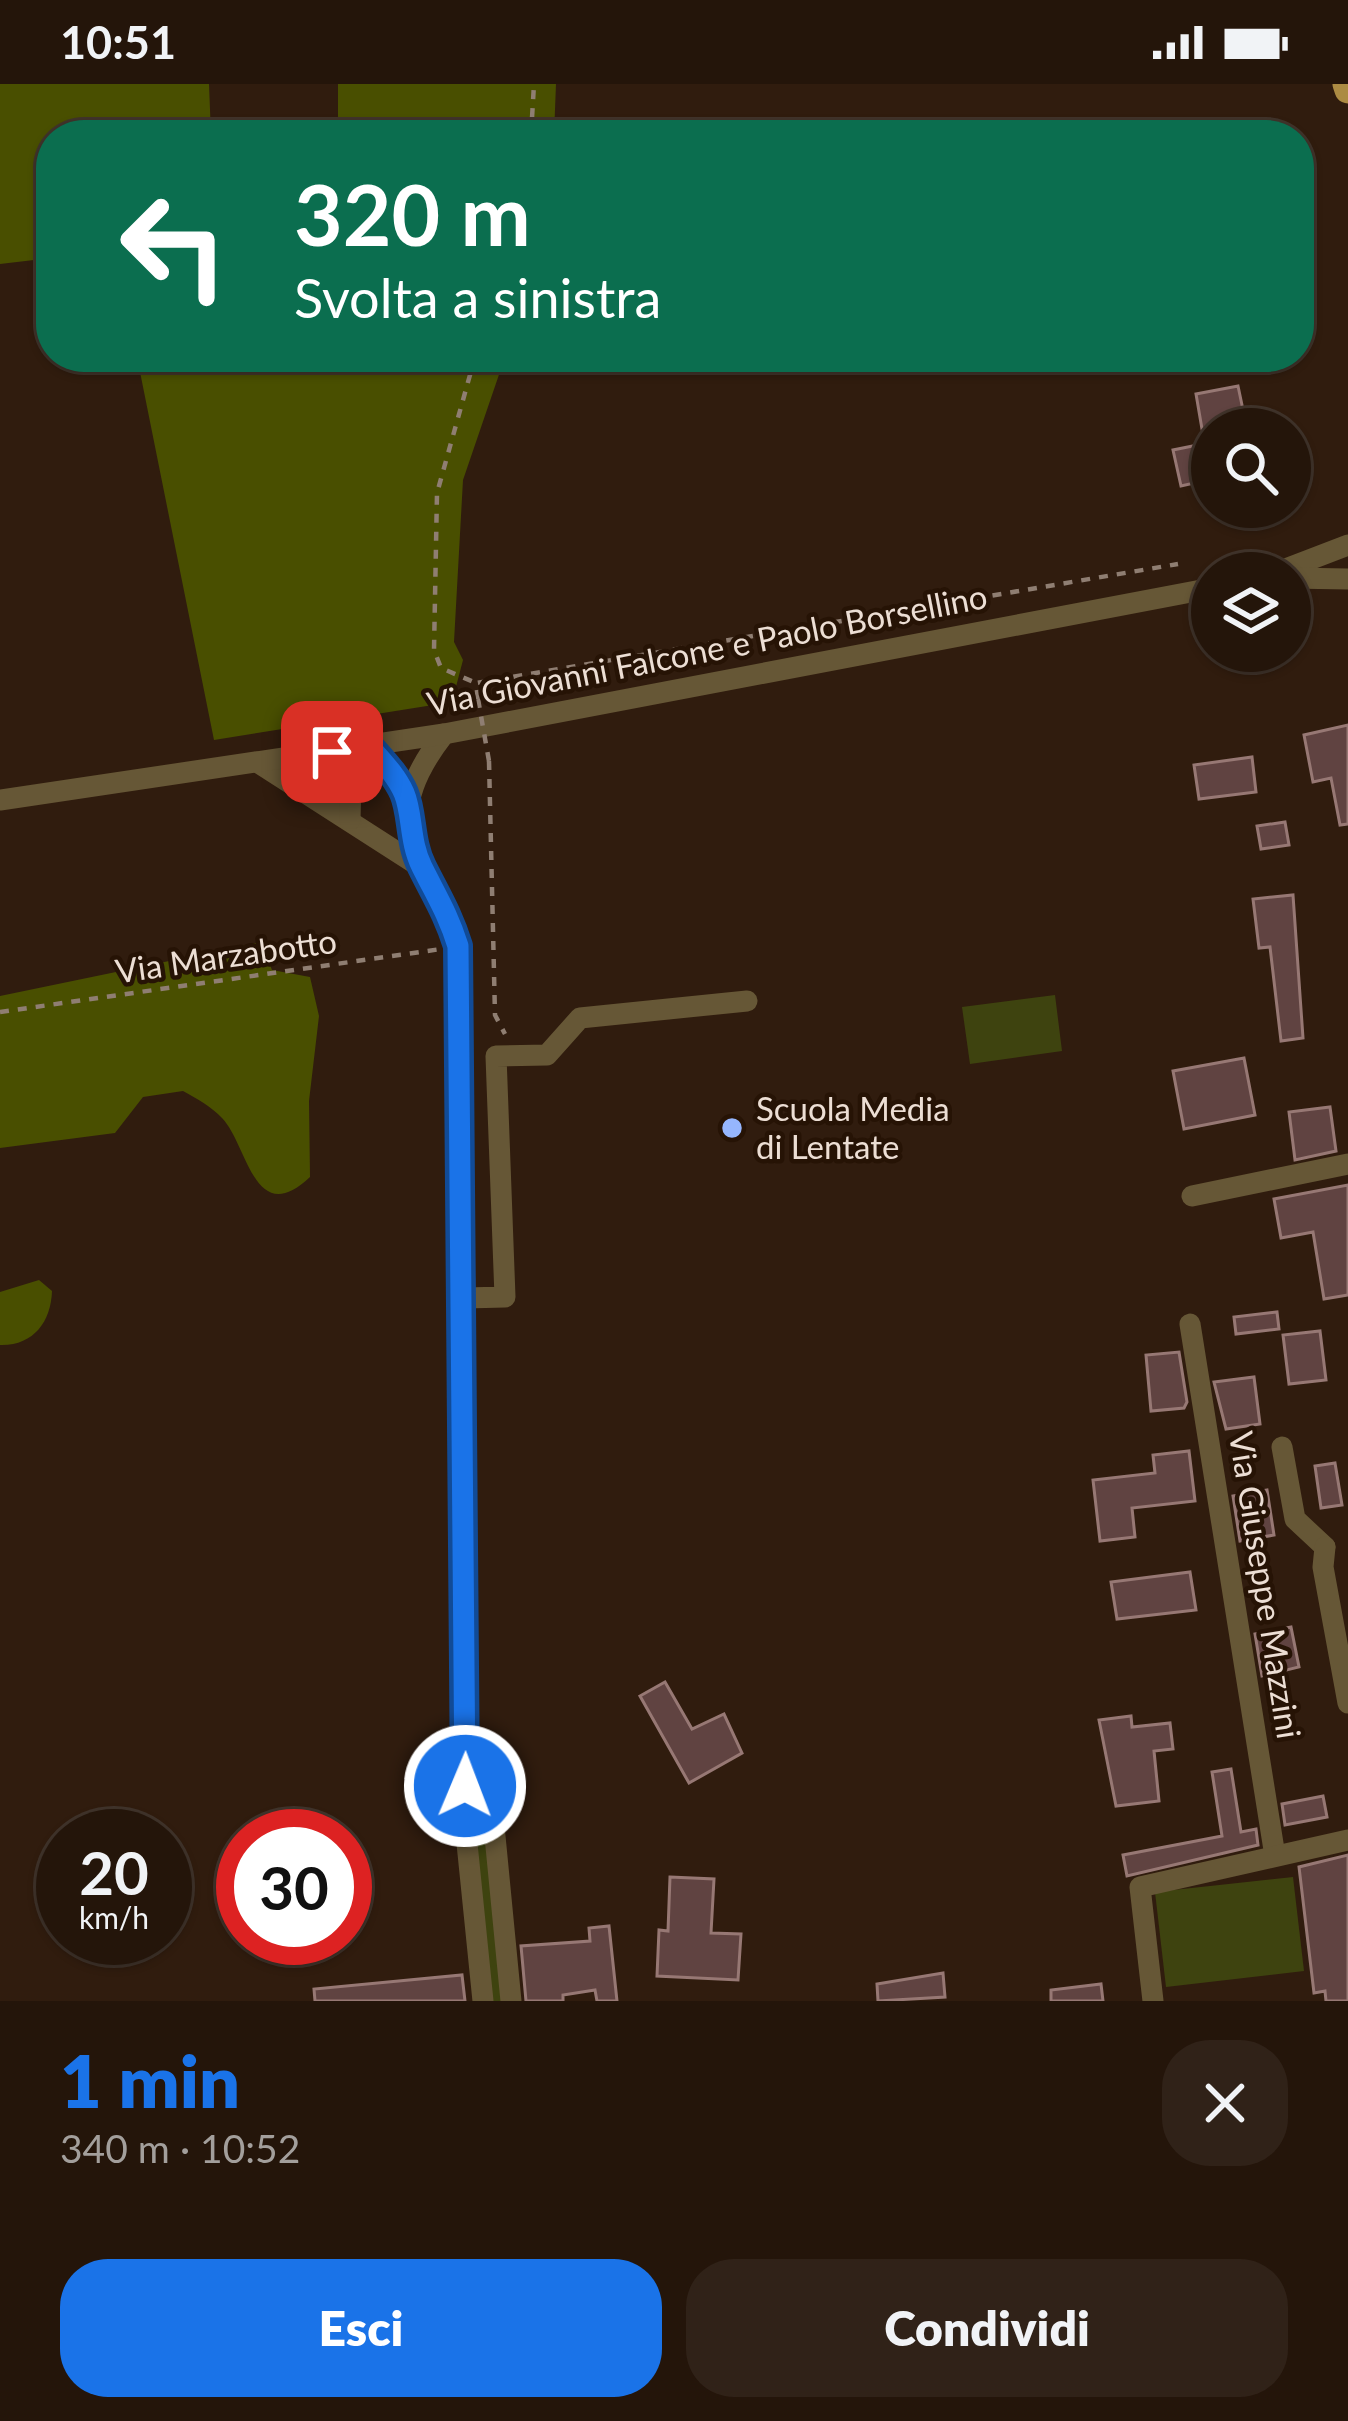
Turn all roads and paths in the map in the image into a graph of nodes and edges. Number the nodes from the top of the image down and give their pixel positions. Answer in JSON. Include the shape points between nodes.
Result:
{"nodes":[{"id":1,"x":534,"y":84,"type":"edge"},
{"id":2,"x":532,"y":120,"type":"edge"},
{"id":3,"x":471,"y":372,"type":"edge"},
{"id":4,"x":1348,"y":545,"type":"edge"},
{"id":5,"x":1311,"y":559,"type":"edge"},
{"id":6,"x":1178,"y":563,"type":"dead end"},
{"id":7,"x":1311,"y":578,"type":"edge"},
{"id":8,"x":1348,"y":579,"type":"edge"},
{"id":9,"x":1191,"y":592,"type":"edge"},
{"id":10,"x":476,"y":683,"type":"junction"},
{"id":11,"x":444,"y":734,"type":"junction"},
{"id":12,"x":369,"y":746,"type":"junction"},
{"id":13,"x":257,"y":762,"type":"junction"},
{"id":14,"x":406,"y":798,"type":"junction"},
{"id":15,"x":0,"y":800,"type":"edge"},
{"id":16,"x":350,"y":820,"type":"junction"},
{"id":17,"x":422,"y":868,"type":"junction"},
{"id":18,"x":458,"y":946,"type":"junction"},
{"id":19,"x":747,"y":1001,"type":"dead end"},
{"id":20,"x":0,"y":1012,"type":"edge"},
{"id":21,"x":518,"y":1055,"type":"junction"},
{"id":22,"x":1348,"y":1164,"type":"edge"},
{"id":23,"x":1192,"y":1196,"type":"dead end"},
{"id":24,"x":465,"y":1298,"type":"junction"},
{"id":25,"x":1190,"y":1324,"type":"dead end"},
{"id":26,"x":1282,"y":1447,"type":"dead end"},
{"id":27,"x":1348,"y":1543,"type":"edge"},
{"id":28,"x":1324,"y":1547,"type":"junction"},
{"id":29,"x":1348,"y":1703,"type":"edge"},
{"id":30,"x":464,"y":1814,"type":"junction"},
{"id":31,"x":1348,"y":1840,"type":"edge"},
{"id":32,"x":1275,"y":1856,"type":"junction"},
{"id":33,"x":483,"y":2001,"type":"edge"},
{"id":34,"x":511,"y":2001,"type":"edge"},
{"id":35,"x":1153,"y":2001,"type":"edge"}],
"edges":[{"from":1,"to":2,"type":"path"},
{"from":3,"to":10,"type":"path","via":[[437,493],[434,650],[442,668]]},
{"from":4,"to":5,"type":"street"},
{"from":6,"to":10,"type":"path"},
{"from":7,"to":8,"type":"street"},
{"from":9,"to":11,"type":"street","name":"Via Giovanni Falcone e Paolo Borsellino"},
{"from":10,"to":21,"type":"path","bridge":true,"via":[[489,760],[495,1015]]},
{"from":11,"to":12,"type":"street","name":"Via Giovanni Falcone e Paolo Borsellino"},
{"from":11,"to":14,"type":"street"},
{"from":12,"to":13,"type":"street","name":"Via Giovanni Falcone e Paolo Borsellino"},
{"from":12,"to":14,"type":"street"},
{"from":12,"to":16,"type":"street","via":[[351,782]]},
{"from":13,"to":15,"type":"street","name":"Via Giovanni Falcone e Paolo Borsellino"},
{"from":13,"to":16,"type":"street"},
{"from":14,"to":17,"type":"street","via":[[406,826]]},
{"from":16,"to":17,"type":"street"},
{"from":17,"to":18,"type":"street","via":[[444,901]]},
{"from":18,"to":20,"type":"path","name":"Via Marzabotto"},
{"from":18,"to":24,"type":"street"},
{"from":19,"to":21,"type":"street","via":[[580,1018],[548,1055]]},
{"from":21,"to":24,"type":"street","via":[[496,1056],[505,1297]]},
{"from":22,"to":23,"type":"street"},
{"from":24,"to":30,"type":"street"},
{"from":25,"to":32,"type":"street","name":"Via Giuseppe Mazzini"},
{"from":26,"to":28,"type":"street","via":[[1295,1519]]},
{"from":27,"to":28,"type":"street"},
{"from":28,"to":29,"type":"street"},
{"from":30,"to":33,"type":"street"},
{"from":30,"to":34,"type":"street","via":[[494,1826]]},
{"from":31,"to":32,"type":"street"},
{"from":32,"to":35,"type":"street","via":[[1140,1887]]}]}
